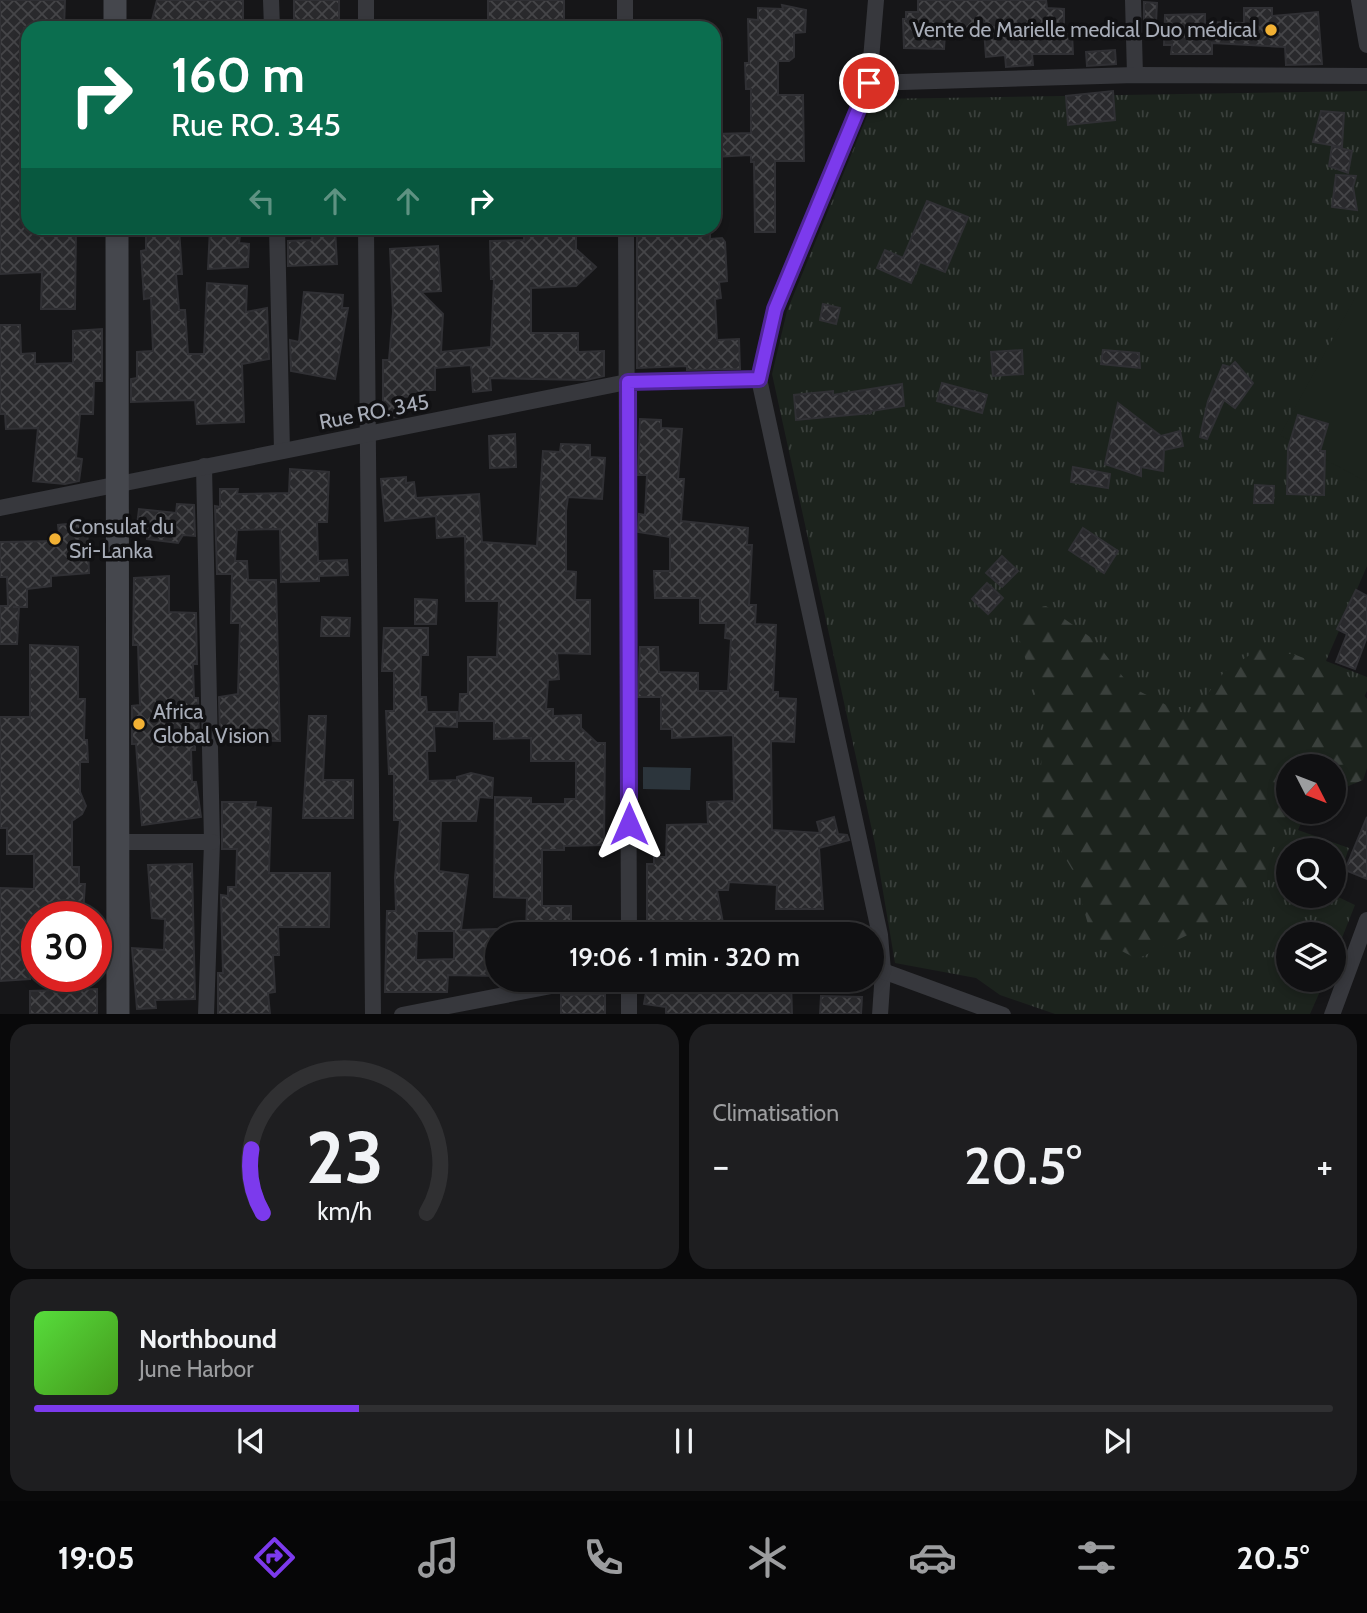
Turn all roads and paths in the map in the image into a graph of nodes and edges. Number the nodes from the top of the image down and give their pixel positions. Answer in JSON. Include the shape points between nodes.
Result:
{"nodes":[{"id":1,"x":114,"y":0,"type":"edge"},
{"id":2,"x":271,"y":0,"type":"edge"},
{"id":3,"x":366,"y":0,"type":"edge"},
{"id":4,"x":625,"y":0,"type":"edge"},
{"id":5,"x":876,"y":0,"type":"edge"},
{"id":6,"x":1133,"y":0,"type":"edge"},
{"id":7,"x":1359,"y":0,"type":"edge"},
{"id":8,"x":115,"y":21,"type":"edge"},
{"id":9,"x":272,"y":21,"type":"edge"},
{"id":10,"x":366,"y":21,"type":"edge"},
{"id":11,"x":625,"y":21,"type":"edge"},
{"id":12,"x":1367,"y":45,"type":"edge"},
{"id":13,"x":1135,"y":75,"type":"junction"},
{"id":14,"x":1367,"y":76,"type":"edge"},
{"id":15,"x":869,"y":83,"type":"junction"},
{"id":16,"x":117,"y":235,"type":"edge"},
{"id":17,"x":277,"y":235,"type":"edge"},
{"id":18,"x":366,"y":235,"type":"edge"},
{"id":19,"x":626,"y":235,"type":"edge"},
{"id":20,"x":759,"y":379,"type":"junction"},
{"id":21,"x":628,"y":382,"type":"junction"},
{"id":22,"x":367,"y":435,"type":"junction"},
{"id":23,"x":282,"y":451,"type":"junction"},
{"id":24,"x":204,"y":466,"type":"junction"},
{"id":25,"x":119,"y":482,"type":"junction"},
{"id":26,"x":0,"y":508,"type":"edge"},
{"id":27,"x":118,"y":842,"type":"junction"},
{"id":28,"x":212,"y":842,"type":"junction"},
{"id":29,"x":1367,"y":920,"type":"edge"},
{"id":30,"x":629,"y":922,"type":"edge"},
{"id":31,"x":873,"y":922,"type":"edge"},
{"id":32,"x":884,"y":971,"type":"edge"},
{"id":33,"x":518,"y":992,"type":"edge"},
{"id":34,"x":629,"y":992,"type":"edge"},
{"id":35,"x":882,"y":992,"type":"edge"},
{"id":36,"x":118,"y":1014,"type":"edge"},
{"id":37,"x":206,"y":1014,"type":"edge"},
{"id":38,"x":373,"y":1014,"type":"edge"},
{"id":39,"x":402,"y":1014,"type":"edge"},
{"id":40,"x":629,"y":1014,"type":"edge"},
{"id":41,"x":880,"y":1014,"type":"edge"},
{"id":42,"x":1003,"y":1014,"type":"edge"},
{"id":43,"x":1332,"y":1014,"type":"edge"}],
"edges":[{"from":1,"to":8,"type":"street"},
{"from":2,"to":9,"type":"street"},
{"from":3,"to":10,"type":"street"},
{"from":4,"to":11,"type":"street"},
{"from":5,"to":15,"type":"street"},
{"from":6,"to":13,"type":"street"},
{"from":7,"to":12,"type":"street"},
{"from":13,"to":14,"type":"street"},
{"from":13,"to":15,"type":"street"},
{"from":15,"to":20,"type":"street","via":[[775,309]]},
{"from":16,"to":25,"type":"street"},
{"from":17,"to":23,"type":"street"},
{"from":18,"to":22,"type":"street"},
{"from":19,"to":21,"type":"street"},
{"from":20,"to":21,"type":"street","name":"Rue RO. 345"},
{"from":20,"to":31,"type":"street"},
{"from":21,"to":22,"type":"street","name":"Rue RO. 345"},
{"from":21,"to":30,"type":"street"},
{"from":22,"to":23,"type":"street","name":"Rue RO. 345"},
{"from":22,"to":38,"type":"street"},
{"from":23,"to":24,"type":"street","name":"Rue RO. 345"},
{"from":24,"to":25,"type":"street","name":"Rue RO. 345"},
{"from":24,"to":28,"type":"street"},
{"from":25,"to":26,"type":"street","name":"Rue RO. 345"},
{"from":25,"to":27,"type":"street"},
{"from":27,"to":28,"type":"street"},
{"from":27,"to":36,"type":"street"},
{"from":28,"to":37,"type":"street"},
{"from":29,"to":43,"type":"street"},
{"from":32,"to":42,"type":"street"},
{"from":33,"to":39,"type":"street"},
{"from":34,"to":40,"type":"street"},
{"from":35,"to":41,"type":"street"}]}
